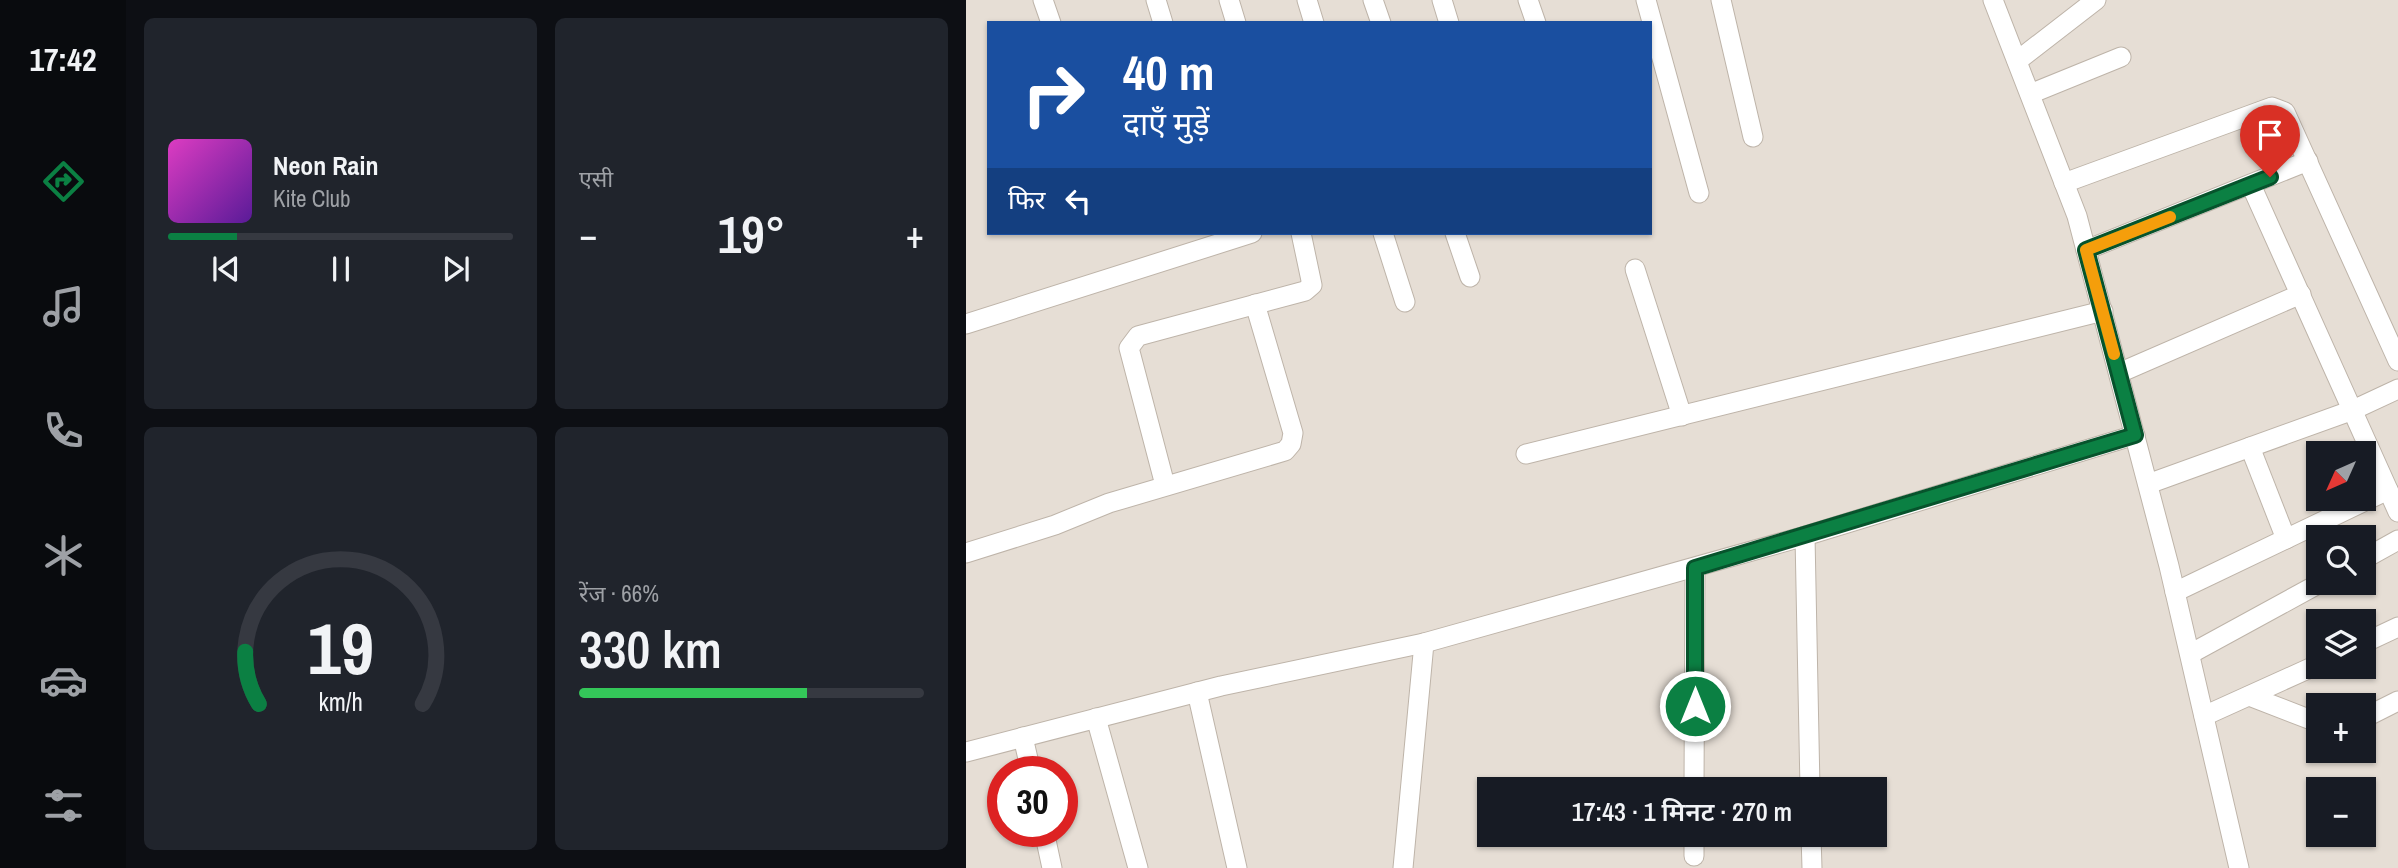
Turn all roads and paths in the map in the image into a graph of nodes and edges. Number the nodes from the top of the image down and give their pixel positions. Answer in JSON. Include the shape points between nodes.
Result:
{"nodes":[{"id":1,"x":1043,"y":0,"type":"edge"},
{"id":2,"x":1156,"y":0,"type":"edge"},
{"id":3,"x":1229,"y":0,"type":"edge"},
{"id":4,"x":1307,"y":0,"type":"edge"},
{"id":5,"x":1373,"y":0,"type":"edge"},
{"id":6,"x":1442,"y":0,"type":"edge"},
{"id":7,"x":1528,"y":0,"type":"edge"},
{"id":8,"x":1646,"y":0,"type":"edge"},
{"id":9,"x":1721,"y":0,"type":"edge"},
{"id":10,"x":1993,"y":0,"type":"edge"},
{"id":11,"x":2095,"y":0,"type":"edge"},
{"id":12,"x":1050,"y":21,"type":"edge"},
{"id":13,"x":1162,"y":21,"type":"edge"},
{"id":14,"x":1235,"y":21,"type":"edge"},
{"id":15,"x":1313,"y":21,"type":"edge"},
{"id":16,"x":1380,"y":21,"type":"edge"},
{"id":17,"x":1448,"y":21,"type":"edge"},
{"id":18,"x":1535,"y":21,"type":"edge"},
{"id":19,"x":1652,"y":21,"type":"edge"},
{"id":20,"x":1652,"y":22,"type":"edge"},
{"id":21,"x":2121,"y":57,"type":"dead end"},
{"id":22,"x":2017,"y":61,"type":"junction"},
{"id":23,"x":2030,"y":94,"type":"junction"},
{"id":24,"x":1753,"y":137,"type":"dead end"},
{"id":25,"x":2308,"y":161,"type":"junction"},
{"id":26,"x":2064,"y":183,"type":"junction"},
{"id":27,"x":2251,"y":185,"type":"junction"},
{"id":28,"x":1699,"y":193,"type":"dead end"},
{"id":29,"x":1239,"y":235,"type":"edge"},
{"id":30,"x":1301,"y":235,"type":"edge"},
{"id":31,"x":1383,"y":235,"type":"edge"},
{"id":32,"x":1456,"y":235,"type":"edge"},
{"id":33,"x":2086,"y":250,"type":"junction"},
{"id":34,"x":1635,"y":269,"type":"dead end"},
{"id":35,"x":1470,"y":276,"type":"dead end"},
{"id":36,"x":2301,"y":293,"type":"junction"},
{"id":37,"x":1405,"y":302,"type":"dead end"},
{"id":38,"x":1255,"y":304,"type":"junction"},
{"id":39,"x":2103,"y":311,"type":"junction"},
{"id":40,"x":966,"y":324,"type":"edge"},
{"id":41,"x":2398,"y":361,"type":"edge"},
{"id":42,"x":2119,"y":373,"type":"junction"},
{"id":43,"x":2398,"y":389,"type":"edge"},
{"id":44,"x":2353,"y":410,"type":"junction"},
{"id":45,"x":1682,"y":416,"type":"junction"},
{"id":46,"x":2135,"y":435,"type":"junction"},
{"id":47,"x":2250,"y":447,"type":"junction"},
{"id":48,"x":1526,"y":454,"type":"dead end"},
{"id":49,"x":2148,"y":484,"type":"junction"},
{"id":50,"x":1165,"y":485,"type":"junction"},
{"id":51,"x":2388,"y":490,"type":"junction"},
{"id":52,"x":2398,"y":512,"type":"edge"},
{"id":53,"x":1805,"y":536,"type":"junction"},
{"id":54,"x":2286,"y":539,"type":"junction"},
{"id":55,"x":2398,"y":540,"type":"edge"},
{"id":56,"x":966,"y":552,"type":"edge"},
{"id":57,"x":2376,"y":552,"type":"edge"},
{"id":58,"x":1695,"y":568,"type":"junction"},
{"id":59,"x":2306,"y":591,"type":"edge"},
{"id":60,"x":2175,"y":592,"type":"junction"},
{"id":61,"x":2398,"y":627,"type":"edge"},
{"id":62,"x":2376,"y":637,"type":"edge"},
{"id":63,"x":1424,"y":643,"type":"junction"},
{"id":64,"x":2189,"y":654,"type":"junction"},
{"id":65,"x":2306,"y":670,"type":"edge"},
{"id":66,"x":1197,"y":692,"type":"junction"},
{"id":67,"x":2249,"y":696,"type":"junction"},
{"id":68,"x":2398,"y":701,"type":"edge"},
{"id":69,"x":2376,"y":712,"type":"edge"},
{"id":70,"x":2204,"y":716,"type":"junction"},
{"id":71,"x":1096,"y":718,"type":"junction"},
{"id":72,"x":2306,"y":718,"type":"edge"},
{"id":73,"x":1023,"y":737,"type":"junction"},
{"id":74,"x":966,"y":752,"type":"edge"},
{"id":75,"x":1027,"y":756,"type":"edge"},
{"id":76,"x":1694,"y":777,"type":"edge"},
{"id":77,"x":1810,"y":777,"type":"edge"},
{"id":78,"x":1047,"y":847,"type":"edge"},
{"id":79,"x":1694,"y":847,"type":"edge"},
{"id":80,"x":1811,"y":847,"type":"edge"},
{"id":81,"x":1694,"y":856,"type":"dead end"},
{"id":82,"x":1052,"y":868,"type":"edge"},
{"id":83,"x":1138,"y":868,"type":"edge"},
{"id":84,"x":1237,"y":868,"type":"edge"},
{"id":85,"x":1403,"y":868,"type":"edge"},
{"id":86,"x":1812,"y":868,"type":"edge"},
{"id":87,"x":2239,"y":868,"type":"edge"}],
"edges":[{"from":1,"to":12,"type":"street"},
{"from":2,"to":13,"type":"street"},
{"from":3,"to":14,"type":"street"},
{"from":4,"to":15,"type":"street"},
{"from":5,"to":16,"type":"street"},
{"from":6,"to":17,"type":"street"},
{"from":7,"to":18,"type":"street"},
{"from":8,"to":19,"type":"street"},
{"from":9,"to":24,"type":"street"},
{"from":10,"to":22,"type":"street"},
{"from":11,"to":22,"type":"street"},
{"from":20,"to":28,"type":"street"},
{"from":21,"to":23,"type":"street"},
{"from":22,"to":23,"type":"street"},
{"from":23,"to":26,"type":"street"},
{"from":25,"to":26,"type":"street","via":[[2285,112],[2272,107]]},
{"from":25,"to":27,"type":"street"},
{"from":25,"to":41,"type":"street"},
{"from":26,"to":33,"type":"street"},
{"from":27,"to":33,"type":"street"},
{"from":27,"to":36,"type":"street"},
{"from":29,"to":40,"type":"street"},
{"from":30,"to":38,"type":"street","via":[[1312,285]]},
{"from":31,"to":37,"type":"street"},
{"from":32,"to":35,"type":"street"},
{"from":33,"to":39,"type":"street"},
{"from":34,"to":45,"type":"street"},
{"from":36,"to":42,"type":"street"},
{"from":36,"to":44,"type":"street"},
{"from":38,"to":50,"type":"street","via":[[1138,336],[1131,342]]},
{"from":38,"to":50,"type":"street","via":[[1293,433],[1292,444],[1285,451]]},
{"from":39,"to":42,"type":"street"},
{"from":39,"to":45,"type":"street"},
{"from":42,"to":46,"type":"street"},
{"from":43,"to":44,"type":"street"},
{"from":44,"to":47,"type":"street"},
{"from":44,"to":51,"type":"street"},
{"from":45,"to":48,"type":"street"},
{"from":46,"to":49,"type":"street"},
{"from":46,"to":53,"type":"street"},
{"from":47,"to":49,"type":"street"},
{"from":47,"to":54,"type":"street"},
{"from":49,"to":60,"type":"street"},
{"from":50,"to":56,"type":"street"},
{"from":51,"to":52,"type":"street"},
{"from":51,"to":54,"type":"street"},
{"from":53,"to":58,"type":"street"},
{"from":53,"to":77,"type":"street"},
{"from":54,"to":60,"type":"street"},
{"from":55,"to":57,"type":"street"},
{"from":58,"to":63,"type":"street"},
{"from":58,"to":76,"type":"street"},
{"from":59,"to":64,"type":"street"},
{"from":60,"to":64,"type":"street"},
{"from":61,"to":62,"type":"street"},
{"from":63,"to":66,"type":"street"},
{"from":63,"to":85,"type":"street"},
{"from":64,"to":70,"type":"street"},
{"from":65,"to":67,"type":"street"},
{"from":66,"to":71,"type":"street"},
{"from":66,"to":84,"type":"street"},
{"from":67,"to":70,"type":"street"},
{"from":67,"to":72,"type":"street"},
{"from":68,"to":69,"type":"street"},
{"from":70,"to":87,"type":"street"},
{"from":71,"to":73,"type":"street"},
{"from":71,"to":83,"type":"street"},
{"from":73,"to":74,"type":"street"},
{"from":73,"to":75,"type":"street"},
{"from":78,"to":82,"type":"street"},
{"from":79,"to":81,"type":"street"},
{"from":80,"to":86,"type":"street"}]}
